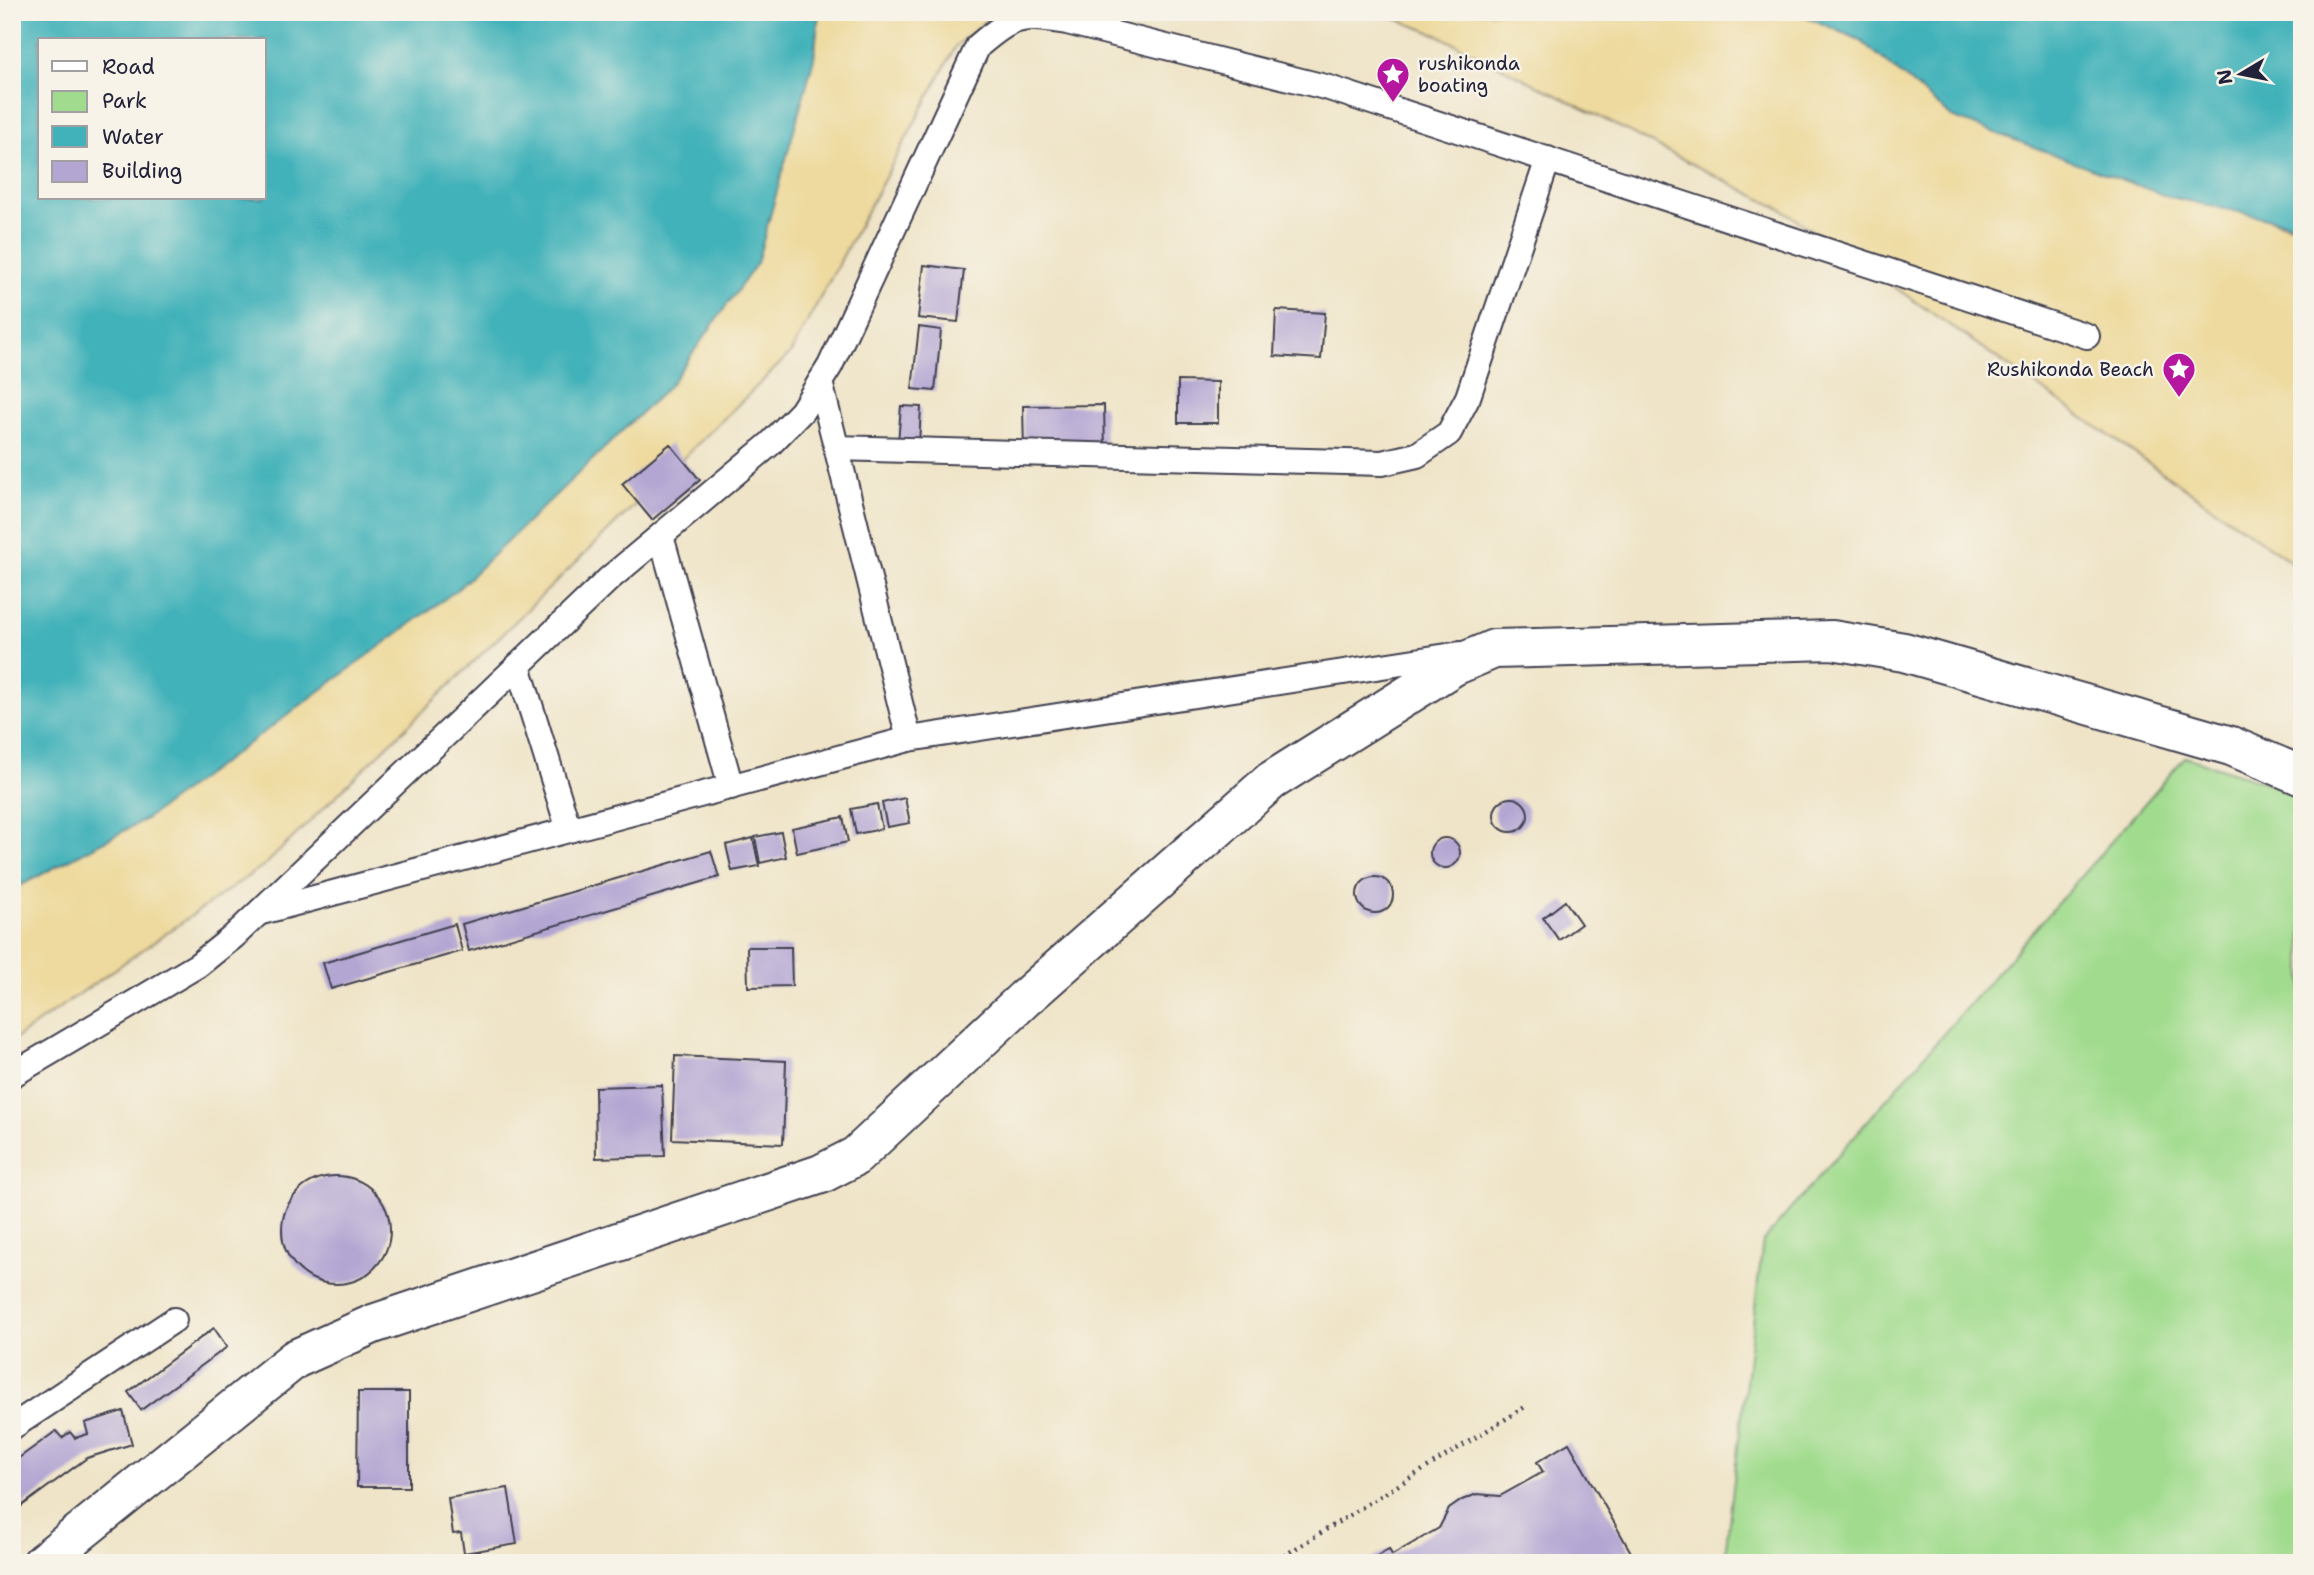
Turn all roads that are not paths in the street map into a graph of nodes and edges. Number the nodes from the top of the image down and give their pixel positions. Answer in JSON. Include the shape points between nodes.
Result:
{"nodes":[{"id":1,"x":1548,"y":159,"type":"junction"},
{"id":2,"x":2087,"y":336,"type":"dead end"},
{"id":3,"x":820,"y":382,"type":"junction"},
{"id":4,"x":836,"y":448,"type":"junction"},
{"id":5,"x":661,"y":536,"type":"junction"},
{"id":6,"x":1494,"y":649,"type":"junction"},
{"id":7,"x":518,"y":666,"type":"junction"},
{"id":8,"x":909,"y":739,"type":"junction"},
{"id":9,"x":2302,"y":776,"type":"edge"},
{"id":10,"x":731,"y":787,"type":"junction"},
{"id":11,"x":569,"y":830,"type":"junction"},
{"id":12,"x":258,"y":913,"type":"junction"},
{"id":13,"x":12,"y":1075,"type":"edge"},
{"id":14,"x":174,"y":1320,"type":"dead end"},
{"id":15,"x":12,"y":1427,"type":"edge"},
{"id":16,"x":42,"y":1563,"type":"edge"}],
"edges":[{"from":1,"to":2,"type":"lane"},
{"from":1,"to":3,"type":"lane","via":[[1329,88],[1030,15],[1002,26],[978,46]]},
{"from":1,"to":4,"type":"lane","via":[[1468,397],[1449,433],[1417,455],[1382,463]]},
{"from":3,"to":4,"type":"lane"},
{"from":3,"to":5,"type":"lane","via":[[802,411],[770,444]]},
{"from":4,"to":8,"type":"lane"},
{"from":5,"to":7,"type":"lane"},
{"from":5,"to":10,"type":"lane"},
{"from":6,"to":8,"type":"lane"},
{"from":6,"to":9,"type":"street","via":[[1818,640],[1856,644],[1904,652],[2231,746]]},
{"from":6,"to":16,"type":"street","via":[[1454,666],[1271,781],[1024,999],[856,1156],[821,1174],[373,1324],[295,1359]]},
{"from":7,"to":11,"type":"lane"},
{"from":7,"to":12,"type":"lane"},
{"from":8,"to":10,"type":"lane"},
{"from":10,"to":11,"type":"lane"},
{"from":11,"to":12,"type":"lane"},
{"from":12,"to":13,"type":"lane","via":[[198,965]]},
{"from":14,"to":15,"type":"lane"}]}
